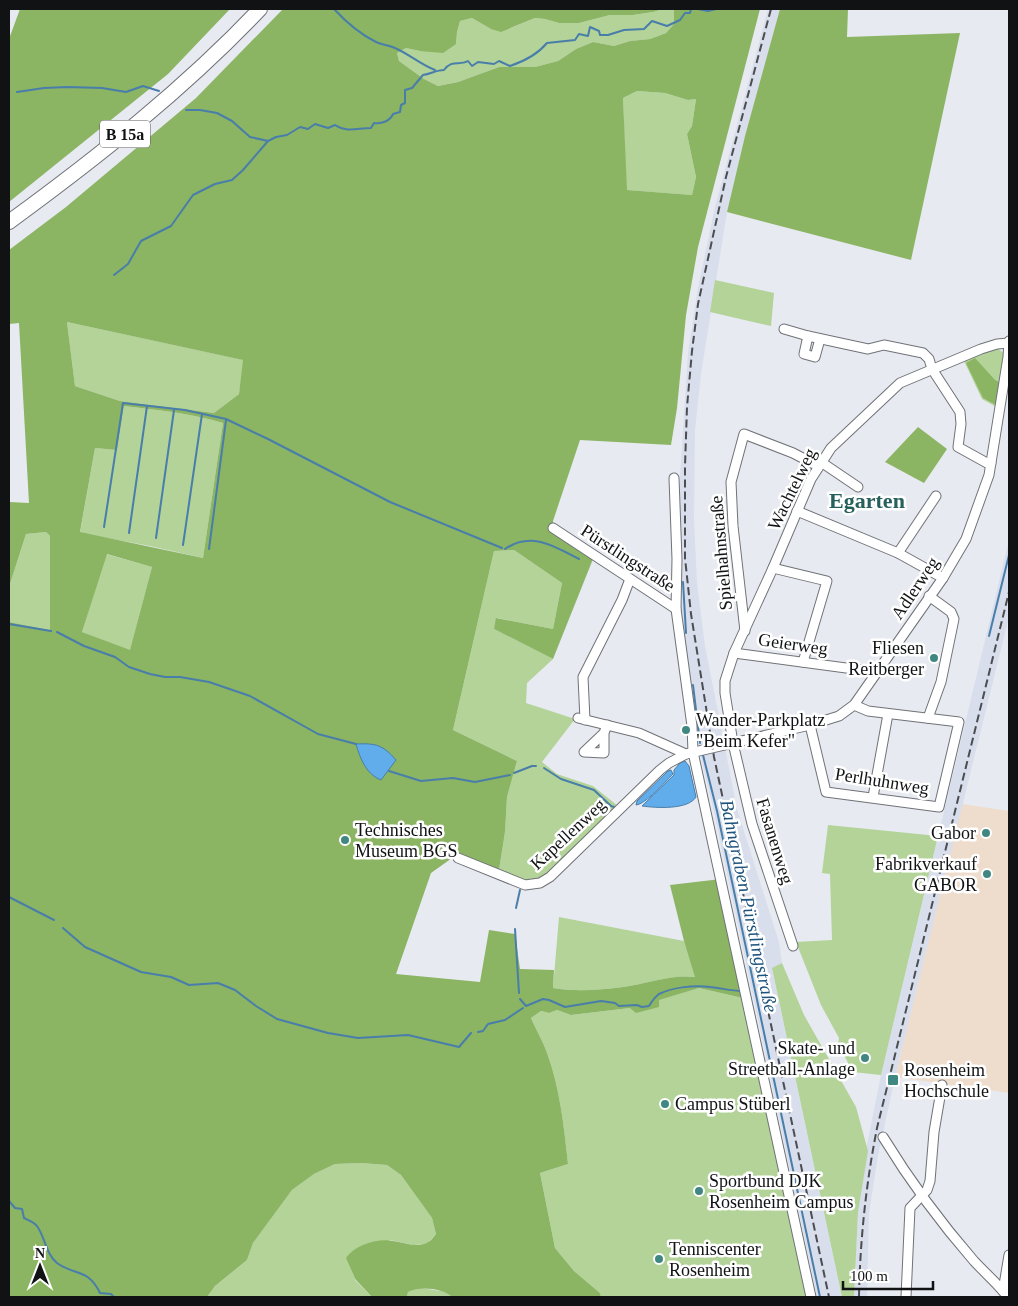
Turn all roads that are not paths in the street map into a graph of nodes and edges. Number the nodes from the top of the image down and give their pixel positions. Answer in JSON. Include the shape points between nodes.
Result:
{"nodes":[{"id":1,"x":259,"y":9,"type":"edge"},
{"id":2,"x":9,"y":222,"type":"edge"},
{"id":3,"x":784,"y":329,"type":"dead end"},
{"id":4,"x":808,"y":336,"type":"junction"},
{"id":5,"x":820,"y":339,"type":"junction"},
{"id":6,"x":1009,"y":342,"type":"edge"},
{"id":7,"x":932,"y":369,"type":"junction"},
{"id":8,"x":991,"y":463,"type":"junction"},
{"id":9,"x":820,"y":464,"type":"junction"},
{"id":10,"x":674,"y":478,"type":"dead end"},
{"id":11,"x":858,"y":487,"type":"dead end"},
{"id":12,"x":936,"y":496,"type":"dead end"},
{"id":13,"x":797,"y":510,"type":"junction"},
{"id":14,"x":552,"y":528,"type":"dead end"},
{"id":15,"x":898,"y":553,"type":"junction"},
{"id":16,"x":773,"y":568,"type":"junction"},
{"id":17,"x":943,"y":578,"type":"junction"},
{"id":18,"x":630,"y":579,"type":"junction"},
{"id":19,"x":930,"y":596,"type":"junction"},
{"id":20,"x":676,"y":609,"type":"junction"},
{"id":21,"x":745,"y":631,"type":"junction"},
{"id":22,"x":734,"y":652,"type":"junction"},
{"id":23,"x":804,"y":662,"type":"junction"},
{"id":24,"x":876,"y":672,"type":"junction"},
{"id":25,"x":854,"y":705,"type":"junction"},
{"id":26,"x":888,"y":714,"type":"junction"},
{"id":27,"x":928,"y":718,"type":"junction"},
{"id":28,"x":810,"y":725,"type":"junction"},
{"id":29,"x":733,"y":743,"type":"junction"},
{"id":30,"x":690,"y":753,"type":"junction"},
{"id":31,"x":873,"y":797,"type":"junction"},
{"id":32,"x":458,"y":858,"type":"dead end"},
{"id":33,"x":793,"y":946,"type":"dead end"},
{"id":34,"x":942,"y":1085,"type":"dead end"},
{"id":35,"x":883,"y":1137,"type":"dead end"},
{"id":36,"x":921,"y":1195,"type":"junction"},
{"id":37,"x":1009,"y":1255,"type":"edge"},
{"id":38,"x":1006,"y":1294,"type":"edge"},
{"id":39,"x":812,"y":1297,"type":"edge"},
{"id":40,"x":906,"y":1297,"type":"edge"}],
"edges":[{"from":1,"to":2,"type":"highway","number":"B 15a","via":[[179,88],[126,134]]},
{"from":3,"to":4,"type":"street"},
{"from":4,"to":5,"type":"street"},
{"from":4,"to":5,"type":"street","via":[[804,354],[815,357]]},
{"from":5,"to":7,"type":"street","via":[[868,350],[884,345],[923,353]]},
{"from":6,"to":7,"type":"street","name":"Wachtelweg","via":[[981,349]]},
{"from":6,"to":8,"type":"street","name":"Adlerweg"},
{"from":7,"to":8,"type":"street","via":[[960,412],[958,446]]},
{"from":7,"to":9,"type":"street","name":"Wachtelweg","via":[[900,383],[830,448]]},
{"from":8,"to":17,"type":"street","name":"Adlerweg","via":[[966,539]]},
{"from":9,"to":11,"type":"street"},
{"from":9,"to":13,"type":"street","name":"Wachtelweg"},
{"from":9,"to":21,"type":"street","name":"Spielhahnstraße","via":[[744,434],[731,482]]},
{"from":10,"to":20,"type":"street"},
{"from":12,"to":15,"type":"street"},
{"from":13,"to":15,"type":"street"},
{"from":13,"to":16,"type":"street","name":"Wachtelweg"},
{"from":14,"to":18,"type":"street","name":"Pürstlingstraße"},
{"from":15,"to":17,"type":"street"},
{"from":16,"to":21,"type":"street","name":"Wachtelweg"},
{"from":16,"to":23,"type":"street","via":[[827,582]]},
{"from":17,"to":19,"type":"street","name":"Adlerweg"},
{"from":18,"to":20,"type":"street","name":"Pürstlingstraße"},
{"from":18,"to":30,"type":"street","via":[[583,677],[582,719],[606,729],[639,733]]},
{"from":19,"to":24,"type":"street","name":"Adlerweg"},
{"from":19,"to":27,"type":"street","via":[[951,612],[954,619],[941,682]]},
{"from":20,"to":30,"type":"street","name":"Pürstlingstraße","via":[[692,726]]},
{"from":21,"to":22,"type":"street","name":"Wachtelweg"},
{"from":22,"to":23,"type":"street","name":"Geierweg"},
{"from":22,"to":29,"type":"street","name":"Wachtelweg","via":[[725,687]]},
{"from":23,"to":24,"type":"street","name":"Geierweg"},
{"from":24,"to":25,"type":"street","name":"Adlerweg"},
{"from":25,"to":26,"type":"street"},
{"from":25,"to":28,"type":"street","name":"Adlerweg","via":[[839,716]]},
{"from":26,"to":27,"type":"street"},
{"from":26,"to":31,"type":"street"},
{"from":27,"to":31,"type":"street","name":"Perlhuhnweg","via":[[959,722],[939,807]]},
{"from":28,"to":29,"type":"street","name":"Adlerweg"},
{"from":28,"to":31,"type":"street","name":"Perlhuhnweg","via":[[826,792]]},
{"from":29,"to":30,"type":"street","name":"Adlerweg"},
{"from":29,"to":33,"type":"street","name":"Fasanenweg","via":[[752,824]]},
{"from":30,"to":32,"type":"street","name":"Kapellenweg","via":[[660,770],[540,883],[525,885]]},
{"from":30,"to":39,"type":"street","name":"Pürstlingstraße"},
{"from":34,"to":36,"type":"street","via":[[930,1181]]},
{"from":35,"to":36,"type":"street"},
{"from":36,"to":38,"type":"street"},
{"from":36,"to":40,"type":"street","via":[[910,1208]]},
{"from":37,"to":38,"type":"street"}]}
